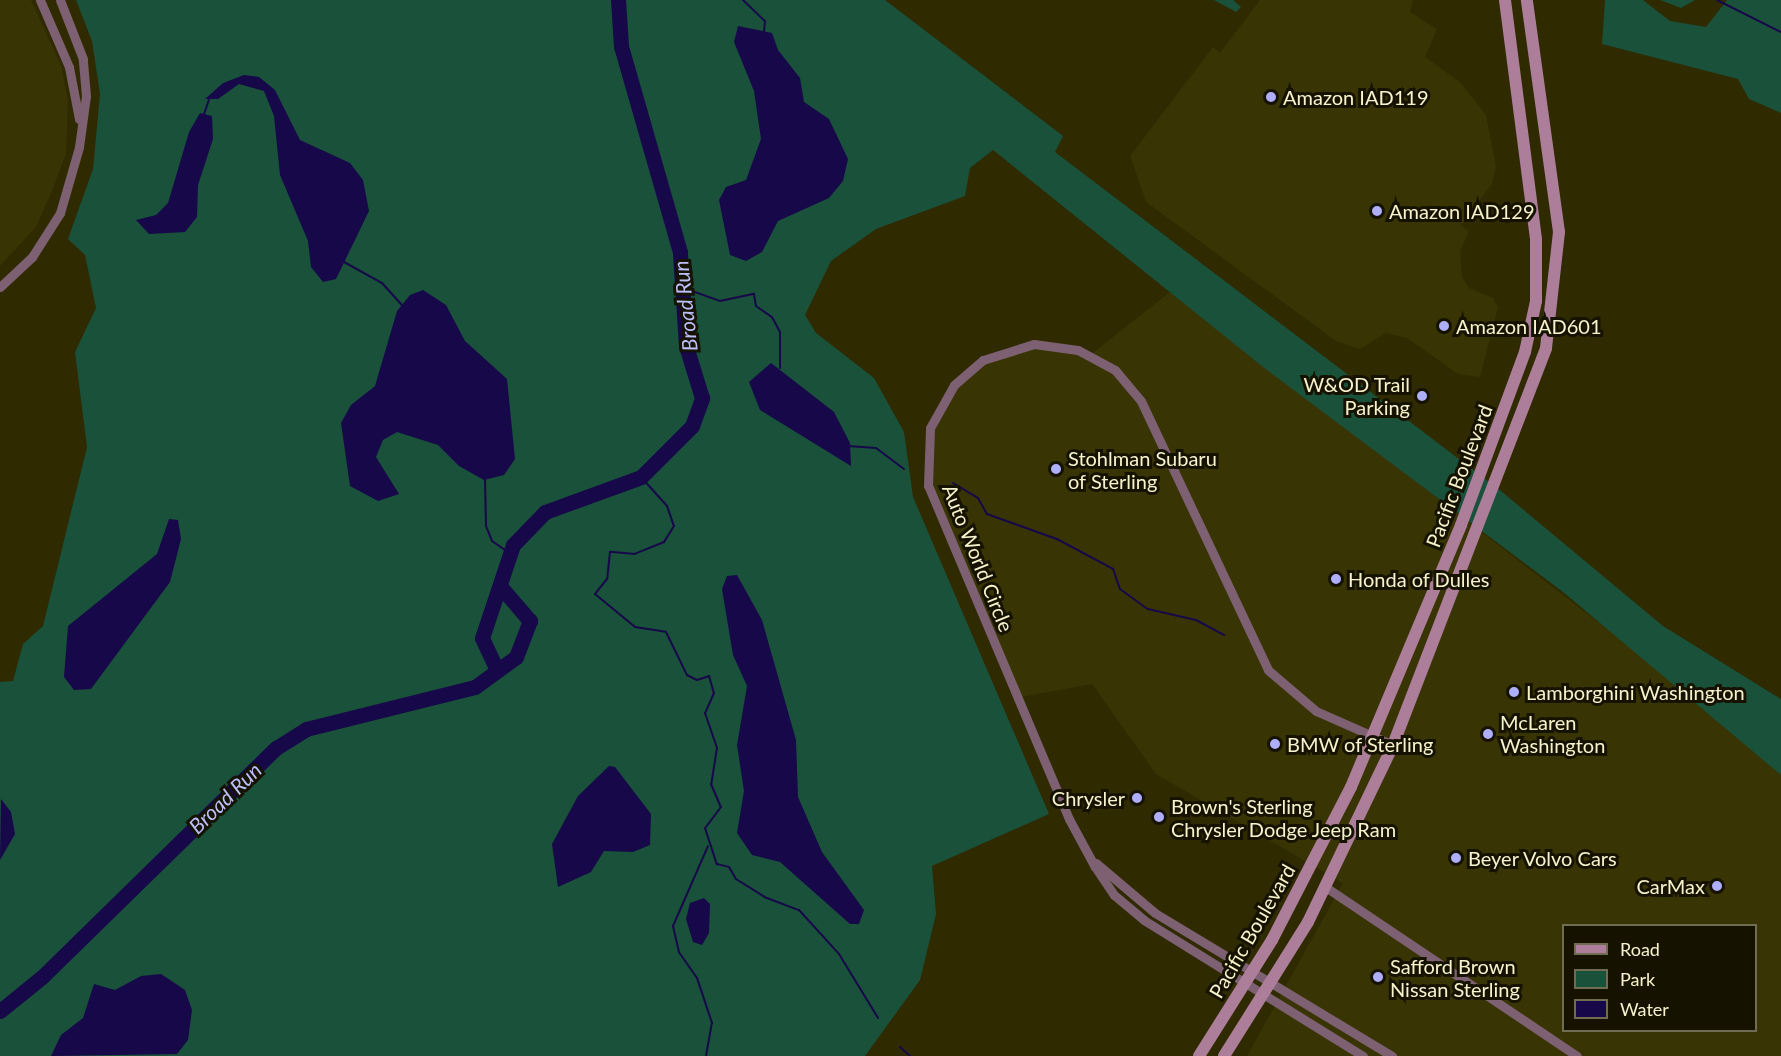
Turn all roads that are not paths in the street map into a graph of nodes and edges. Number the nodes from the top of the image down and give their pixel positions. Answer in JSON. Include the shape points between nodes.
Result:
{"nodes":[{"id":1,"x":40,"y":0,"type":"edge"},
{"id":2,"x":60,"y":0,"type":"edge"},
{"id":3,"x":1505,"y":0,"type":"edge"},
{"id":4,"x":1527,"y":0,"type":"edge"},
{"id":5,"x":81,"y":134,"type":"junction"},
{"id":6,"x":0,"y":288,"type":"edge"},
{"id":7,"x":1373,"y":738,"type":"junction"},
{"id":8,"x":1393,"y":745,"type":"junction"},
{"id":9,"x":1090,"y":857,"type":"junction"},
{"id":10,"x":1327,"y":888,"type":"junction"},
{"id":11,"x":1253,"y":972,"type":"junction"},
{"id":12,"x":1271,"y":982,"type":"junction"},
{"id":13,"x":1245,"y":984,"type":"junction"},
{"id":14,"x":1263,"y":995,"type":"junction"},
{"id":15,"x":1571,"y":1055,"type":"edge"},
{"id":16,"x":1199,"y":1056,"type":"edge"},
{"id":17,"x":1224,"y":1056,"type":"edge"},
{"id":18,"x":1363,"y":1056,"type":"edge"},
{"id":19,"x":1392,"y":1056,"type":"edge"}],
"edges":[{"from":1,"to":5,"type":"street","via":[[69,67]]},
{"from":2,"to":5,"type":"street","via":[[83,59]]},
{"from":3,"to":7,"type":"main road","name":"Pacific Boulevard","via":[[1537,275],[1525,352],[1461,525]]},
{"from":4,"to":8,"type":"main road","name":"Pacific Boulevard","via":[[1559,251],[1546,348]]},
{"from":5,"to":6,"type":"street","via":[[60,213],[32,257]]},
{"from":7,"to":8,"type":"street","name":"Auto World Circle"},
{"from":7,"to":9,"type":"street","name":"Auto World Circle","via":[[1316,711],[1268,670],[1148,414],[1125,379],[1103,362],[1064,347],[1034,344],[996,354],[962,376],[940,405],[927,446],[928,486],[1069,819]]},
{"from":7,"to":11,"type":"main road","name":"Pacific Boulevard","via":[[1309,873]]},
{"from":8,"to":10,"type":"main road","name":"Pacific Boulevard"},
{"from":9,"to":11,"type":"street","name":"Auto World Circle","via":[[1155,913]]},
{"from":9,"to":13,"type":"street","name":"Auto World Circle","via":[[1126,906]]},
{"from":10,"to":12,"type":"main road","name":"Pacific Boulevard"},
{"from":10,"to":15,"type":"street"},
{"from":11,"to":12,"type":"street","name":"Auto World Circle"},
{"from":11,"to":13,"type":"main road","name":"Pacific Boulevard"},
{"from":12,"to":14,"type":"main road","name":"Pacific Boulevard"},
{"from":12,"to":19,"type":"street","name":"Auto World Circle"},
{"from":13,"to":14,"type":"street","name":"Auto World Circle"},
{"from":13,"to":16,"type":"main road","name":"Pacific Boulevard"},
{"from":14,"to":17,"type":"main road","name":"Pacific Boulevard"},
{"from":14,"to":18,"type":"street","name":"Auto World Circle"}]}
